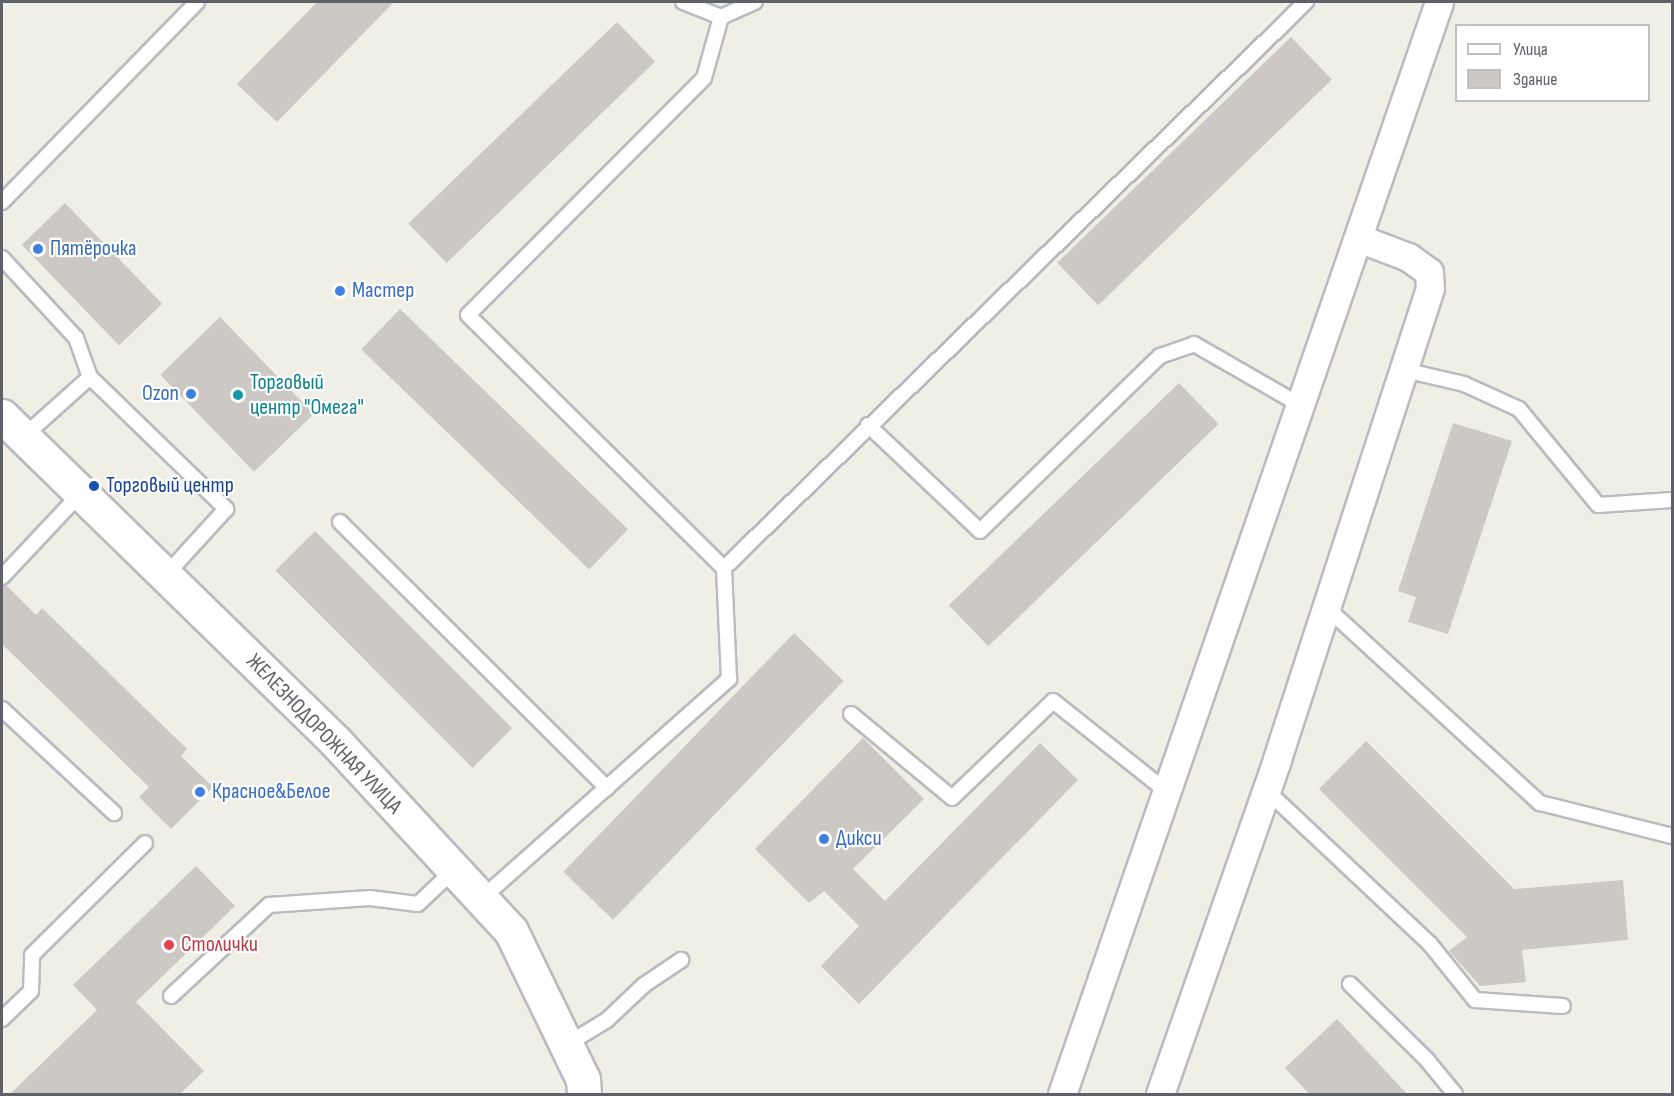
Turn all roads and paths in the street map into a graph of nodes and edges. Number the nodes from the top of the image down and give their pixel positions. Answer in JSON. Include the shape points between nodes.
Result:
{"nodes":[{"id":1,"x":196,"y":2,"type":"edge"},
{"id":2,"x":683,"y":2,"type":"edge"},
{"id":3,"x":755,"y":2,"type":"edge"},
{"id":4,"x":1306,"y":2,"type":"edge"},
{"id":5,"x":1439,"y":2,"type":"edge"},
{"id":6,"x":721,"y":17,"type":"junction"},
{"id":7,"x":2,"y":202,"type":"edge"},
{"id":8,"x":1358,"y":238,"type":"junction"},
{"id":9,"x":2,"y":258,"type":"edge"},
{"id":10,"x":1404,"y":370,"type":"junction"},
{"id":11,"x":90,"y":377,"type":"junction"},
{"id":12,"x":1300,"y":405,"type":"junction"},
{"id":13,"x":868,"y":425,"type":"junction"},
{"id":14,"x":12,"y":427,"type":"edge"},
{"id":15,"x":81,"y":493,"type":"junction"},
{"id":16,"x":1672,"y":500,"type":"edge"},
{"id":17,"x":340,"y":522,"type":"dead end"},
{"id":18,"x":724,"y":567,"type":"junction"},
{"id":19,"x":165,"y":575,"type":"junction"},
{"id":20,"x":2,"y":577,"type":"edge"},
{"id":21,"x":1327,"y":608,"type":"junction"},
{"id":22,"x":2,"y":709,"type":"edge"},
{"id":23,"x":851,"y":714,"type":"dead end"},
{"id":24,"x":607,"y":788,"type":"junction"},
{"id":25,"x":1266,"y":790,"type":"junction"},
{"id":26,"x":1166,"y":792,"type":"junction"},
{"id":27,"x":114,"y":813,"type":"dead end"},
{"id":28,"x":1672,"y":836,"type":"edge"},
{"id":29,"x":145,"y":843,"type":"dead end"},
{"id":30,"x":454,"y":870,"type":"junction"},
{"id":31,"x":481,"y":899,"type":"junction"},
{"id":32,"x":681,"y":960,"type":"dead end"},
{"id":33,"x":1350,"y":984,"type":"dead end"},
{"id":34,"x":171,"y":996,"type":"dead end"},
{"id":35,"x":1563,"y":1006,"type":"dead end"},
{"id":36,"x":2,"y":1019,"type":"edge"},
{"id":37,"x":566,"y":1045,"type":"junction"},
{"id":38,"x":584,"y":1095,"type":"edge"},
{"id":39,"x":1062,"y":1095,"type":"edge"},
{"id":40,"x":1161,"y":1095,"type":"edge"},
{"id":41,"x":1455,"y":1095,"type":"edge"}],
"edges":[{"from":1,"to":7,"type":"lane"},
{"from":2,"to":6,"type":"lane"},
{"from":3,"to":6,"type":"lane"},
{"from":4,"to":13,"type":"lane"},
{"from":5,"to":8,"type":"street"},
{"from":6,"to":18,"type":"lane","via":[[704,78],[468,315]]},
{"from":8,"to":10,"type":"street","via":[[1408,257],[1429,272],[1430,288]]},
{"from":8,"to":12,"type":"street"},
{"from":9,"to":11,"type":"lane","via":[[76,338]]},
{"from":10,"to":16,"type":"lane","via":[[1464,384],[1519,410],[1598,505]]},
{"from":10,"to":21,"type":"street"},
{"from":11,"to":14,"type":"lane"},
{"from":11,"to":19,"type":"lane","via":[[226,509]]},
{"from":12,"to":13,"type":"lane","via":[[1194,344],[1160,356],[980,531]]},
{"from":12,"to":26,"type":"street"},
{"from":13,"to":18,"type":"lane"},
{"from":14,"to":15,"type":"street","name":"ЖЕЛЕЗНОДОРОЖНАЯ УЛИЦА"},
{"from":15,"to":19,"type":"street","name":"ЖЕЛЕЗНОДОРОЖНАЯ УЛИЦА"},
{"from":15,"to":20,"type":"lane"},
{"from":17,"to":24,"type":"lane"},
{"from":18,"to":24,"type":"lane","via":[[729,679]]},
{"from":19,"to":30,"type":"street","name":"ЖЕЛЕЗНОДОРОЖНАЯ УЛИЦА","via":[[335,741]]},
{"from":21,"to":25,"type":"street"},
{"from":21,"to":28,"type":"lane","via":[[1540,803]]},
{"from":22,"to":27,"type":"lane"},
{"from":23,"to":26,"type":"lane","via":[[952,798],[1053,701]]},
{"from":24,"to":31,"type":"lane"},
{"from":25,"to":35,"type":"lane","via":[[1430,944],[1475,1000]]},
{"from":25,"to":40,"type":"street"},
{"from":26,"to":39,"type":"street"},
{"from":29,"to":36,"type":"lane","via":[[32,955],[31,991]]},
{"from":30,"to":31,"type":"street","name":"ЖЕЛЕЗНОДОРОЖНАЯ УЛИЦА"},
{"from":30,"to":34,"type":"lane","via":[[418,904],[359,898],[269,905]]},
{"from":31,"to":37,"type":"street","name":"ЖЕЛЕЗНОДОРОЖНАЯ УЛИЦА","via":[[511,931]]},
{"from":32,"to":37,"type":"lane","via":[[644,986],[607,1020]]},
{"from":33,"to":41,"type":"lane","via":[[1427,1060]]},
{"from":37,"to":38,"type":"street","name":"ЖЕЛЕЗНОДОРОЖНАЯ УЛИЦА","via":[[583,1080]]}]}
